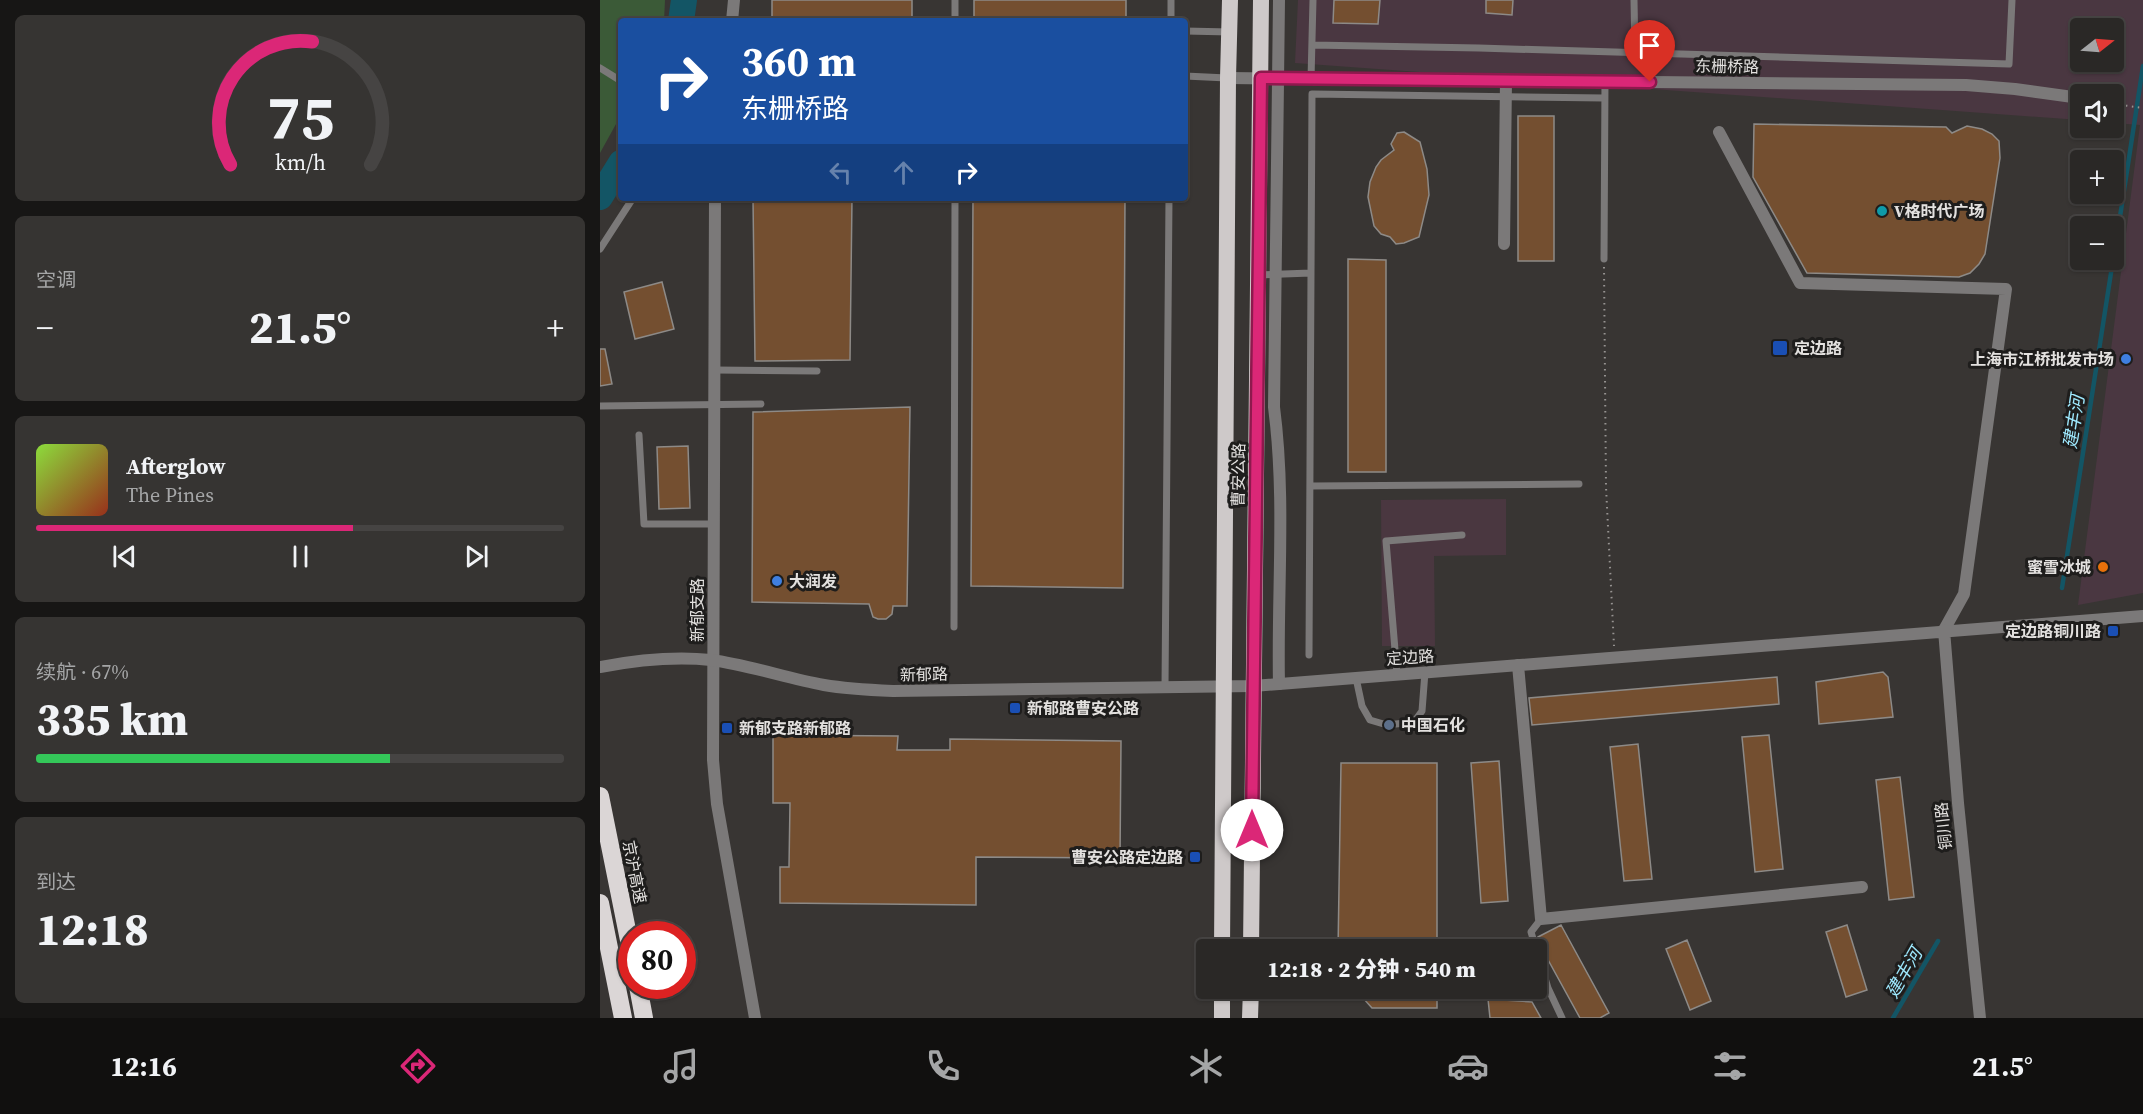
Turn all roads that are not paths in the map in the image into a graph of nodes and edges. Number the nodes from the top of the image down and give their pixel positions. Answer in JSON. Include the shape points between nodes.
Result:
{"nodes":[{"id":1,"x":734,"y":0,"type":"edge"},
{"id":2,"x":955,"y":0,"type":"edge"},
{"id":3,"x":1171,"y":0,"type":"edge"},
{"id":4,"x":1230,"y":0,"type":"edge"},
{"id":5,"x":1261,"y":0,"type":"edge"},
{"id":6,"x":1278,"y":0,"type":"edge"},
{"id":7,"x":1313,"y":0,"type":"edge"},
{"id":8,"x":1634,"y":0,"type":"edge"},
{"id":9,"x":2012,"y":0,"type":"edge"},
{"id":10,"x":732,"y":18,"type":"edge"},
{"id":11,"x":955,"y":18,"type":"edge"},
{"id":12,"x":1171,"y":18,"type":"edge"},
{"id":13,"x":1188,"y":31,"type":"edge"},
{"id":14,"x":1230,"y":32,"type":"junction"},
{"id":15,"x":1312,"y":45,"type":"junction"},
{"id":16,"x":1635,"y":53,"type":"junction"},
{"id":17,"x":600,"y":68,"type":"edge"},
{"id":18,"x":1188,"y":76,"type":"edge"},
{"id":19,"x":1228,"y":78,"type":"junction"},
{"id":20,"x":1269,"y":78,"type":"junction"},
{"id":21,"x":618,"y":79,"type":"edge"},
{"id":22,"x":1311,"y":79,"type":"junction"},
{"id":23,"x":1506,"y":81,"type":"junction"},
{"id":24,"x":1605,"y":81,"type":"junction"},
{"id":25,"x":1506,"y":97,"type":"junction"},
{"id":26,"x":2070,"y":97,"type":"edge"},
{"id":27,"x":1604,"y":98,"type":"junction"},
{"id":28,"x":1719,"y":132,"type":"dead end"},
{"id":29,"x":631,"y":201,"type":"edge"},
{"id":30,"x":715,"y":201,"type":"edge"},
{"id":31,"x":955,"y":201,"type":"edge"},
{"id":32,"x":1169,"y":201,"type":"edge"},
{"id":33,"x":1504,"y":244,"type":"dead end"},
{"id":34,"x":600,"y":249,"type":"edge"},
{"id":35,"x":1604,"y":259,"type":"road end"},
{"id":36,"x":1311,"y":273,"type":"junction"},
{"id":37,"x":1276,"y":274,"type":"junction"},
{"id":38,"x":1257,"y":275,"type":"junction"},
{"id":39,"x":715,"y":370,"type":"junction"},
{"id":40,"x":817,"y":371,"type":"dead end"},
{"id":41,"x":761,"y":404,"type":"dead end"},
{"id":42,"x":715,"y":405,"type":"junction"},
{"id":43,"x":600,"y":406,"type":"edge"},
{"id":44,"x":639,"y":435,"type":"dead end"},
{"id":45,"x":1579,"y":484,"type":"dead end"},
{"id":46,"x":1311,"y":486,"type":"junction"},
{"id":47,"x":713,"y":524,"type":"junction"},
{"id":48,"x":1462,"y":535,"type":"dead end"},
{"id":49,"x":2143,"y":616,"type":"edge"},
{"id":50,"x":954,"y":627,"type":"dead end"},
{"id":51,"x":1944,"y":630,"type":"junction"},
{"id":52,"x":1309,"y":655,"type":"dead end"},
{"id":53,"x":713,"y":660,"type":"junction"},
{"id":54,"x":1518,"y":665,"type":"junction"},
{"id":55,"x":600,"y":667,"type":"edge"},
{"id":56,"x":1425,"y":672,"type":"junction"},
{"id":57,"x":1397,"y":674,"type":"junction"},
{"id":58,"x":1356,"y":678,"type":"junction"},
{"id":59,"x":1279,"y":684,"type":"junction"},
{"id":60,"x":1253,"y":686,"type":"junction"},
{"id":61,"x":1165,"y":687,"type":"junction"},
{"id":62,"x":1224,"y":687,"type":"junction"},
{"id":63,"x":600,"y":796,"type":"edge"},
{"id":64,"x":1863,"y":886,"type":"dead end"},
{"id":65,"x":600,"y":903,"type":"edge"},
{"id":66,"x":1541,"y":919,"type":"junction"},
{"id":67,"x":625,"y":921,"type":"edge"},
{"id":68,"x":1222,"y":939,"type":"edge"},
{"id":69,"x":1251,"y":939,"type":"edge"},
{"id":70,"x":640,"y":999,"type":"edge"},
{"id":71,"x":1222,"y":999,"type":"edge"},
{"id":72,"x":1251,"y":999,"type":"edge"},
{"id":73,"x":623,"y":1018,"type":"edge"},
{"id":74,"x":644,"y":1018,"type":"edge"},
{"id":75,"x":754,"y":1018,"type":"edge"},
{"id":76,"x":1222,"y":1018,"type":"edge"},
{"id":77,"x":1250,"y":1018,"type":"edge"},
{"id":78,"x":1562,"y":1018,"type":"edge"},
{"id":79,"x":1980,"y":1018,"type":"edge"}],
"edges":[{"from":1,"to":10,"type":"street"},
{"from":2,"to":11,"type":"lane"},
{"from":3,"to":12,"type":"lane"},
{"from":4,"to":14,"type":"highway","name":"曹安公路"},
{"from":5,"to":20,"type":"highway","name":"曹安公路"},
{"from":6,"to":20,"type":"street"},
{"from":7,"to":15,"type":"lane"},
{"from":8,"to":16,"type":"lane"},
{"from":9,"to":16,"type":"lane","via":[[2009,64]]},
{"from":13,"to":14,"type":"lane"},
{"from":14,"to":19,"type":"highway","name":"曹安公路"},
{"from":15,"to":16,"type":"lane"},
{"from":15,"to":22,"type":"lane"},
{"from":17,"to":21,"type":"lane"},
{"from":18,"to":19,"type":"lane"},
{"from":19,"to":20,"type":"street","name":"东栅桥路"},
{"from":19,"to":62,"type":"highway","name":"曹安公路"},
{"from":20,"to":22,"type":"street","name":"东栅桥路"},
{"from":20,"to":37,"type":"street"},
{"from":20,"to":38,"type":"highway","name":"曹安公路"},
{"from":22,"to":23,"type":"street","name":"东栅桥路"},
{"from":23,"to":24,"type":"street","name":"东栅桥路"},
{"from":23,"to":25,"type":"street"},
{"from":24,"to":26,"type":"street","name":"东栅桥路","via":[[1966,85]]},
{"from":24,"to":27,"type":"lane"},
{"from":25,"to":27,"type":"lane"},
{"from":25,"to":33,"type":"street"},
{"from":25,"to":36,"type":"lane","via":[[1312,94]]},
{"from":27,"to":35,"type":"lane"},
{"from":28,"to":51,"type":"street","via":[[1800,284],[2006,289],[1964,594]]},
{"from":29,"to":34,"type":"lane"},
{"from":30,"to":39,"type":"street","name":"新郁支路"},
{"from":31,"to":50,"type":"lane"},
{"from":32,"to":61,"type":"lane"},
{"from":36,"to":37,"type":"lane"},
{"from":36,"to":46,"type":"lane"},
{"from":37,"to":38,"type":"lane"},
{"from":37,"to":59,"type":"street","via":[[1274,407],[1281,501]]},
{"from":38,"to":60,"type":"highway","name":"曹安公路"},
{"from":39,"to":40,"type":"lane"},
{"from":39,"to":42,"type":"street","name":"新郁支路"},
{"from":41,"to":42,"type":"lane"},
{"from":42,"to":43,"type":"lane"},
{"from":42,"to":47,"type":"street","name":"新郁支路"},
{"from":44,"to":47,"type":"lane","via":[[644,524]]},
{"from":45,"to":46,"type":"lane"},
{"from":46,"to":52,"type":"lane"},
{"from":47,"to":53,"type":"street","name":"新郁支路"},
{"from":48,"to":57,"type":"lane","via":[[1386,541]]},
{"from":49,"to":51,"type":"street","name":"定边路"},
{"from":51,"to":54,"type":"street","name":"定边路"},
{"from":51,"to":79,"type":"street","name":"铜川路"},
{"from":53,"to":55,"type":"street","name":"新郁路","via":[[653,659]]},
{"from":53,"to":61,"type":"street","name":"新郁路","via":[[858,689]]},
{"from":53,"to":75,"type":"street","name":"新郁支路","via":[[714,782]]},
{"from":54,"to":56,"type":"street","name":"定边路"},
{"from":54,"to":66,"type":"street"},
{"from":56,"to":57,"type":"street","name":"定边路"},
{"from":56,"to":58,"type":"lane","via":[[1422,711],[1414,722],[1387,725],[1370,720],[1362,706]]},
{"from":57,"to":58,"type":"street","name":"定边路"},
{"from":58,"to":59,"type":"street","name":"定边路"},
{"from":59,"to":60,"type":"street","name":"定边路"},
{"from":60,"to":62,"type":"street","name":"新郁路"},
{"from":60,"to":69,"type":"highway","name":"曹安公路"},
{"from":61,"to":62,"type":"street","name":"新郁路"},
{"from":62,"to":68,"type":"highway","name":"曹安公路"},
{"from":63,"to":67,"type":"highway","name":"京沪高速"},
{"from":64,"to":66,"type":"street"},
{"from":65,"to":73,"type":"highway"},
{"from":66,"to":78,"type":"lane","via":[[1531,932]]},
{"from":70,"to":74,"type":"highway"},
{"from":71,"to":76,"type":"highway"},
{"from":72,"to":77,"type":"highway"}]}
